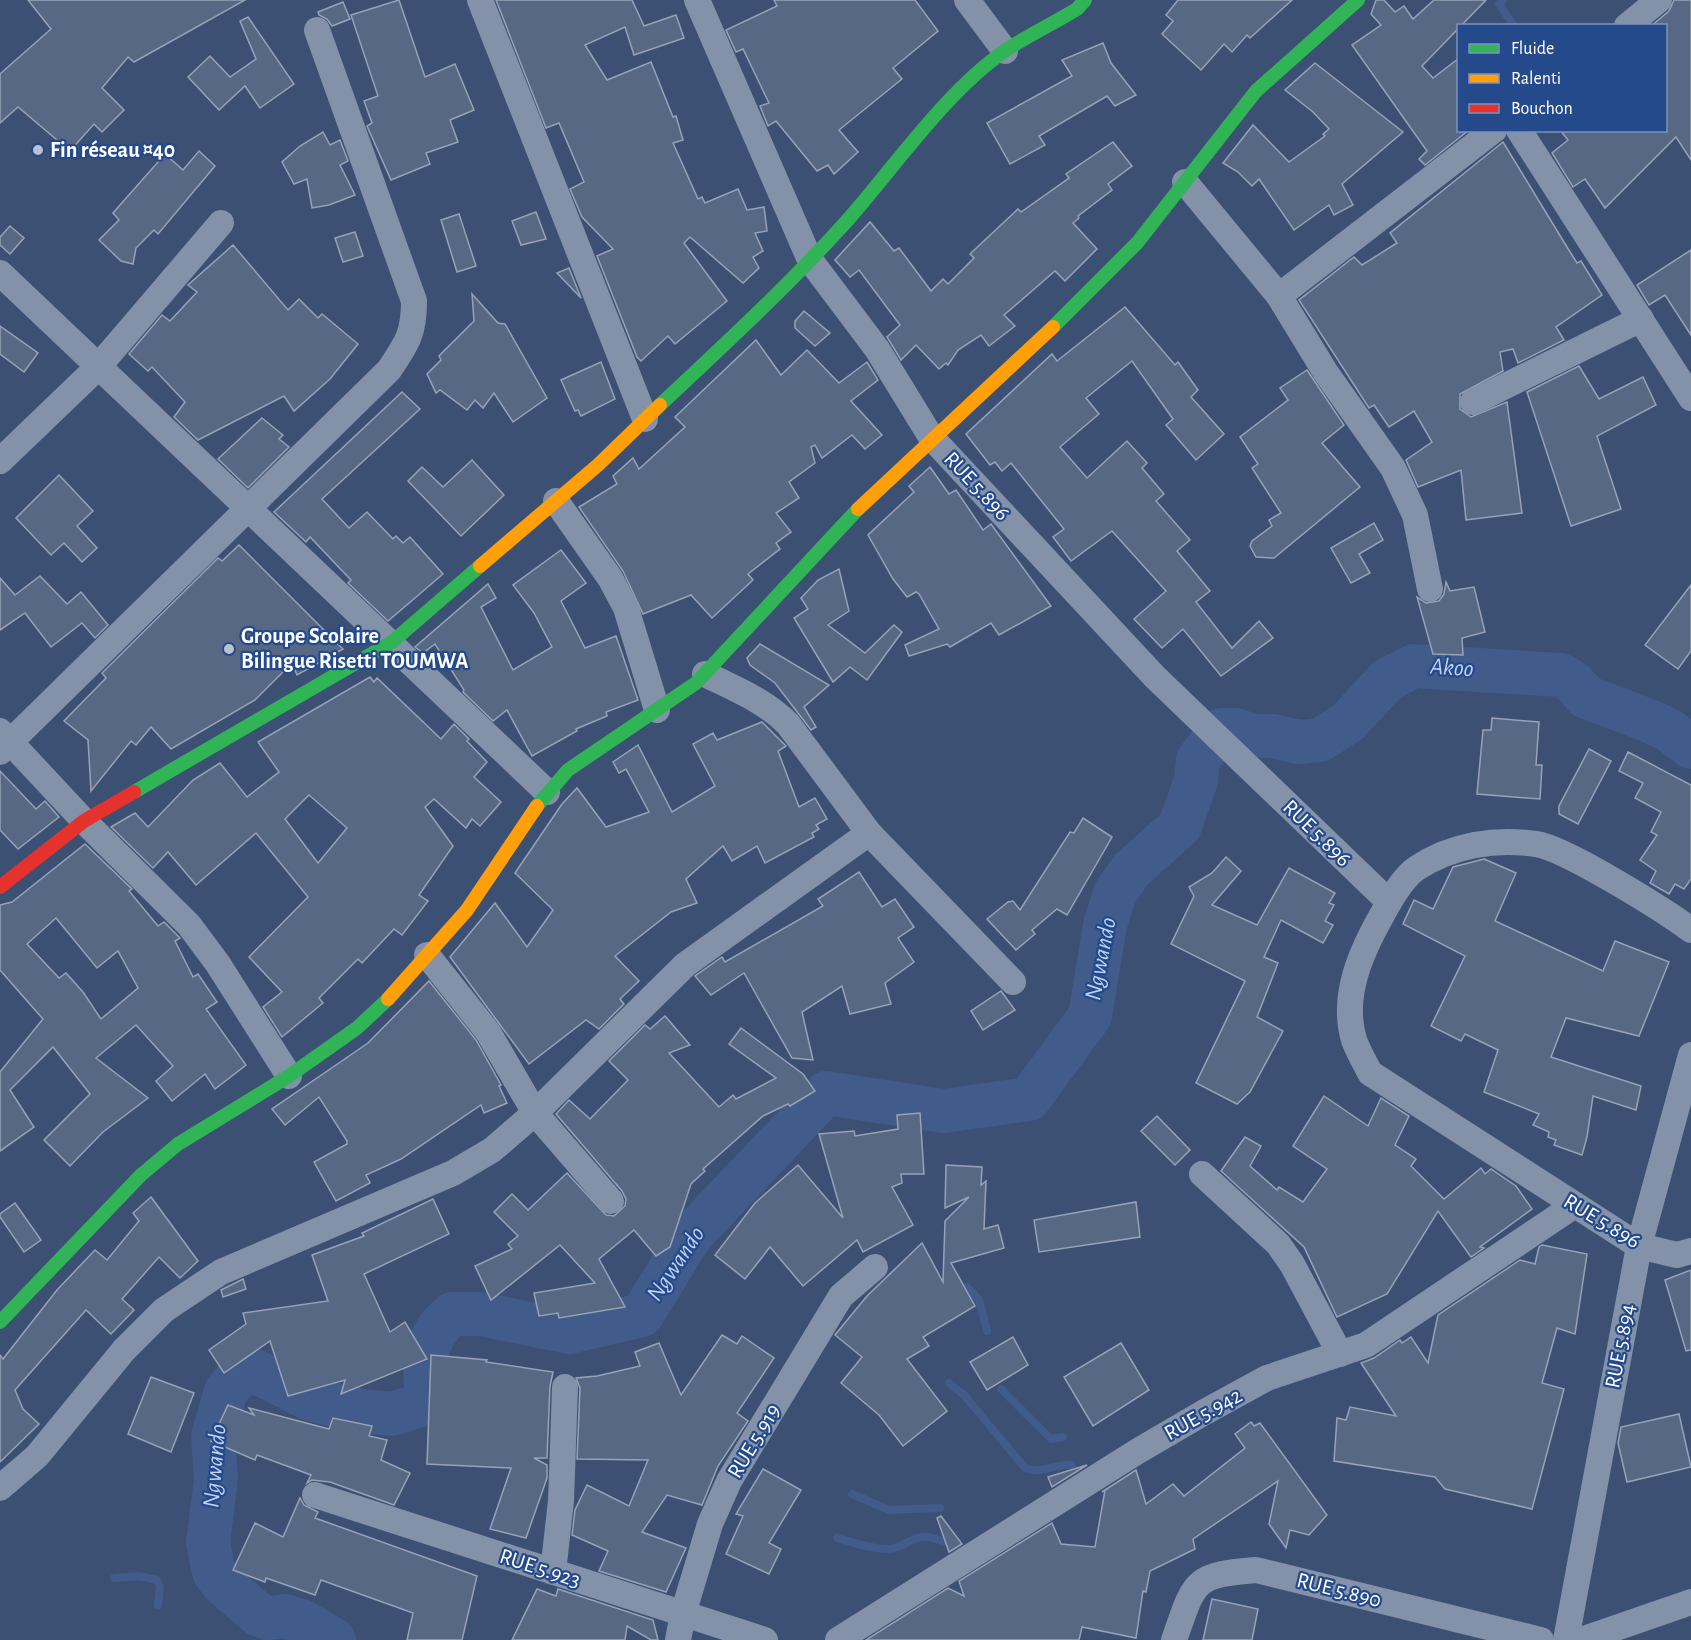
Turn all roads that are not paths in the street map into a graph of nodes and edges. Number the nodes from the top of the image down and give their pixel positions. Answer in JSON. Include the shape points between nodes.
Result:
{"nodes":[{"id":1,"x":480,"y":0,"type":"edge"},
{"id":2,"x":698,"y":0,"type":"edge"},
{"id":3,"x":966,"y":0,"type":"edge"},
{"id":4,"x":1085,"y":0,"type":"edge"},
{"id":5,"x":1358,"y":0,"type":"edge"},
{"id":6,"x":1659,"y":0,"type":"edge"},
{"id":7,"x":1629,"y":24,"type":"edge"},
{"id":8,"x":318,"y":30,"type":"dead end"},
{"id":9,"x":1005,"y":51,"type":"junction"},
{"id":10,"x":1491,"y":132,"type":"edge"},
{"id":11,"x":1520,"y":132,"type":"edge"},
{"id":12,"x":1185,"y":182,"type":"junction"},
{"id":13,"x":221,"y":223,"type":"dead end"},
{"id":14,"x":810,"y":260,"type":"junction"},
{"id":15,"x":0,"y":273,"type":"edge"},
{"id":16,"x":1279,"y":296,"type":"junction"},
{"id":17,"x":1641,"y":320,"type":"junction"},
{"id":18,"x":98,"y":367,"type":"junction"},
{"id":19,"x":1691,"y":398,"type":"edge"},
{"id":20,"x":1473,"y":402,"type":"dead end"},
{"id":21,"x":645,"y":419,"type":"junction"},
{"id":22,"x":932,"y":437,"type":"junction"},
{"id":23,"x":0,"y":461,"type":"edge"},
{"id":24,"x":556,"y":501,"type":"junction"},
{"id":25,"x":249,"y":510,"type":"junction"},
{"id":26,"x":1430,"y":589,"type":"dead end"},
{"id":27,"x":392,"y":642,"type":"junction"},
{"id":28,"x":705,"y":674,"type":"junction"},
{"id":29,"x":657,"y":710,"type":"junction"},
{"id":30,"x":3,"y":741,"type":"edge"},
{"id":31,"x":547,"y":792,"type":"junction"},
{"id":32,"x":84,"y":821,"type":"junction"},
{"id":33,"x":869,"y":833,"type":"junction"},
{"id":34,"x":0,"y":887,"type":"edge"},
{"id":35,"x":1389,"y":902,"type":"junction"},
{"id":36,"x":1691,"y":930,"type":"edge"},
{"id":37,"x":427,"y":955,"type":"junction"},
{"id":38,"x":1013,"y":982,"type":"dead end"},
{"id":39,"x":1691,"y":1055,"type":"edge"},
{"id":40,"x":289,"y":1076,"type":"junction"},
{"id":41,"x":535,"y":1113,"type":"junction"},
{"id":42,"x":1202,"y":1174,"type":"dead end"},
{"id":43,"x":611,"y":1201,"type":"dead end"},
{"id":44,"x":1575,"y":1205,"type":"junction"},
{"id":45,"x":1639,"y":1246,"type":"junction"},
{"id":46,"x":1691,"y":1251,"type":"edge"},
{"id":47,"x":875,"y":1267,"type":"dead end"},
{"id":48,"x":0,"y":1322,"type":"edge"},
{"id":49,"x":1340,"y":1354,"type":"junction"},
{"id":50,"x":565,"y":1387,"type":"dead end"},
{"id":51,"x":0,"y":1488,"type":"edge"},
{"id":52,"x":315,"y":1495,"type":"dead end"},
{"id":53,"x":553,"y":1572,"type":"junction"},
{"id":54,"x":1691,"y":1602,"type":"edge"},
{"id":55,"x":683,"y":1614,"type":"junction"},
{"id":56,"x":678,"y":1640,"type":"edge"},
{"id":57,"x":765,"y":1640,"type":"edge"},
{"id":58,"x":838,"y":1640,"type":"edge"},
{"id":59,"x":1174,"y":1640,"type":"edge"},
{"id":60,"x":1541,"y":1640,"type":"edge"},
{"id":61,"x":1566,"y":1640,"type":"edge"},
{"id":62,"x":1581,"y":1640,"type":"edge"}],
"edges":[{"from":1,"to":21,"type":"street"},
{"from":2,"to":14,"type":"street","name":"RUE 5.896"},
{"from":3,"to":9,"type":"street"},
{"from":4,"to":9,"type":"street","via":[[1077,9]]},
{"from":5,"to":12,"type":"street","via":[[1256,92]]},
{"from":6,"to":7,"type":"street"},
{"from":8,"to":25,"type":"street","via":[[404,266],[414,301],[414,326],[389,370]]},
{"from":9,"to":14,"type":"street","via":[[928,124]]},
{"from":10,"to":16,"type":"street"},
{"from":11,"to":17,"type":"street"},
{"from":12,"to":16,"type":"street"},
{"from":12,"to":22,"type":"street","via":[[1137,243],[1066,315]]},
{"from":13,"to":18,"type":"street"},
{"from":14,"to":21,"type":"street"},
{"from":14,"to":22,"type":"street","name":"RUE 5.896","via":[[877,348]]},
{"from":15,"to":18,"type":"street"},
{"from":16,"to":26,"type":"street","via":[[1326,373],[1393,468],[1415,515]]},
{"from":17,"to":19,"type":"street"},
{"from":17,"to":20,"type":"street"},
{"from":18,"to":23,"type":"street"},
{"from":18,"to":25,"type":"street"},
{"from":21,"to":24,"type":"street"},
{"from":22,"to":28,"type":"street","via":[[855,511]]},
{"from":22,"to":35,"type":"street","name":"RUE 5.896","via":[[1155,677]]},
{"from":24,"to":27,"type":"street"},
{"from":24,"to":29,"type":"street","via":[[610,578],[626,608]]},
{"from":25,"to":27,"type":"street"},
{"from":25,"to":30,"type":"street"},
{"from":27,"to":31,"type":"street"},
{"from":27,"to":32,"type":"street"},
{"from":28,"to":29,"type":"street"},
{"from":28,"to":33,"type":"street","via":[[772,709],[788,724]]},
{"from":29,"to":31,"type":"street","via":[[568,770]]},
{"from":30,"to":32,"type":"street"},
{"from":31,"to":37,"type":"street","via":[[467,910]]},
{"from":32,"to":34,"type":"street"},
{"from":32,"to":40,"type":"street","via":[[189,926],[218,964]]},
{"from":33,"to":38,"type":"street"},
{"from":33,"to":41,"type":"street","via":[[685,965]]},
{"from":35,"to":36,"type":"street","via":[[1416,869],[1448,853],[1483,843],[1510,841],[1539,844],[1572,859]]},
{"from":35,"to":44,"type":"street","name":"RUE 5.896","via":[[1364,946],[1353,981],[1350,1015],[1354,1040],[1370,1073]]},
{"from":37,"to":40,"type":"street","via":[[357,1028]]},
{"from":37,"to":41,"type":"street","via":[[488,1032]]},
{"from":39,"to":45,"type":"street","name":"RUE 5.894"},
{"from":40,"to":48,"type":"street","via":[[178,1144],[148,1168]]},
{"from":41,"to":43,"type":"street"},
{"from":41,"to":51,"type":"street","via":[[492,1150],[453,1173],[221,1272],[165,1310],[124,1350],[37,1456]]},
{"from":42,"to":49,"type":"street","via":[[1292,1264]]},
{"from":44,"to":45,"type":"street","name":"RUE 5.896"},
{"from":44,"to":49,"type":"street","name":"RUE 5.942","via":[[1366,1346]]},
{"from":45,"to":46,"type":"street","name":"RUE 5.896","via":[[1677,1255]]},
{"from":45,"to":61,"type":"street","name":"RUE 5.894"},
{"from":47,"to":55,"type":"street","name":"RUE 5.919","via":[[840,1296],[729,1481],[710,1524]]},
{"from":49,"to":58,"type":"street","name":"RUE 5.942","via":[[1267,1378],[1203,1413]]},
{"from":50,"to":53,"type":"street","via":[[561,1502]]},
{"from":52,"to":53,"type":"street","name":"RUE 5.923"},
{"from":53,"to":55,"type":"street","name":"RUE 5.923"},
{"from":54,"to":62,"type":"street"},
{"from":55,"to":56,"type":"street","name":"RUE 5.919"},
{"from":55,"to":57,"type":"street","name":"RUE 5.923"},
{"from":59,"to":60,"type":"street","name":"RUE 5.890","via":[[1197,1585],[1217,1573],[1256,1570]]}]}
